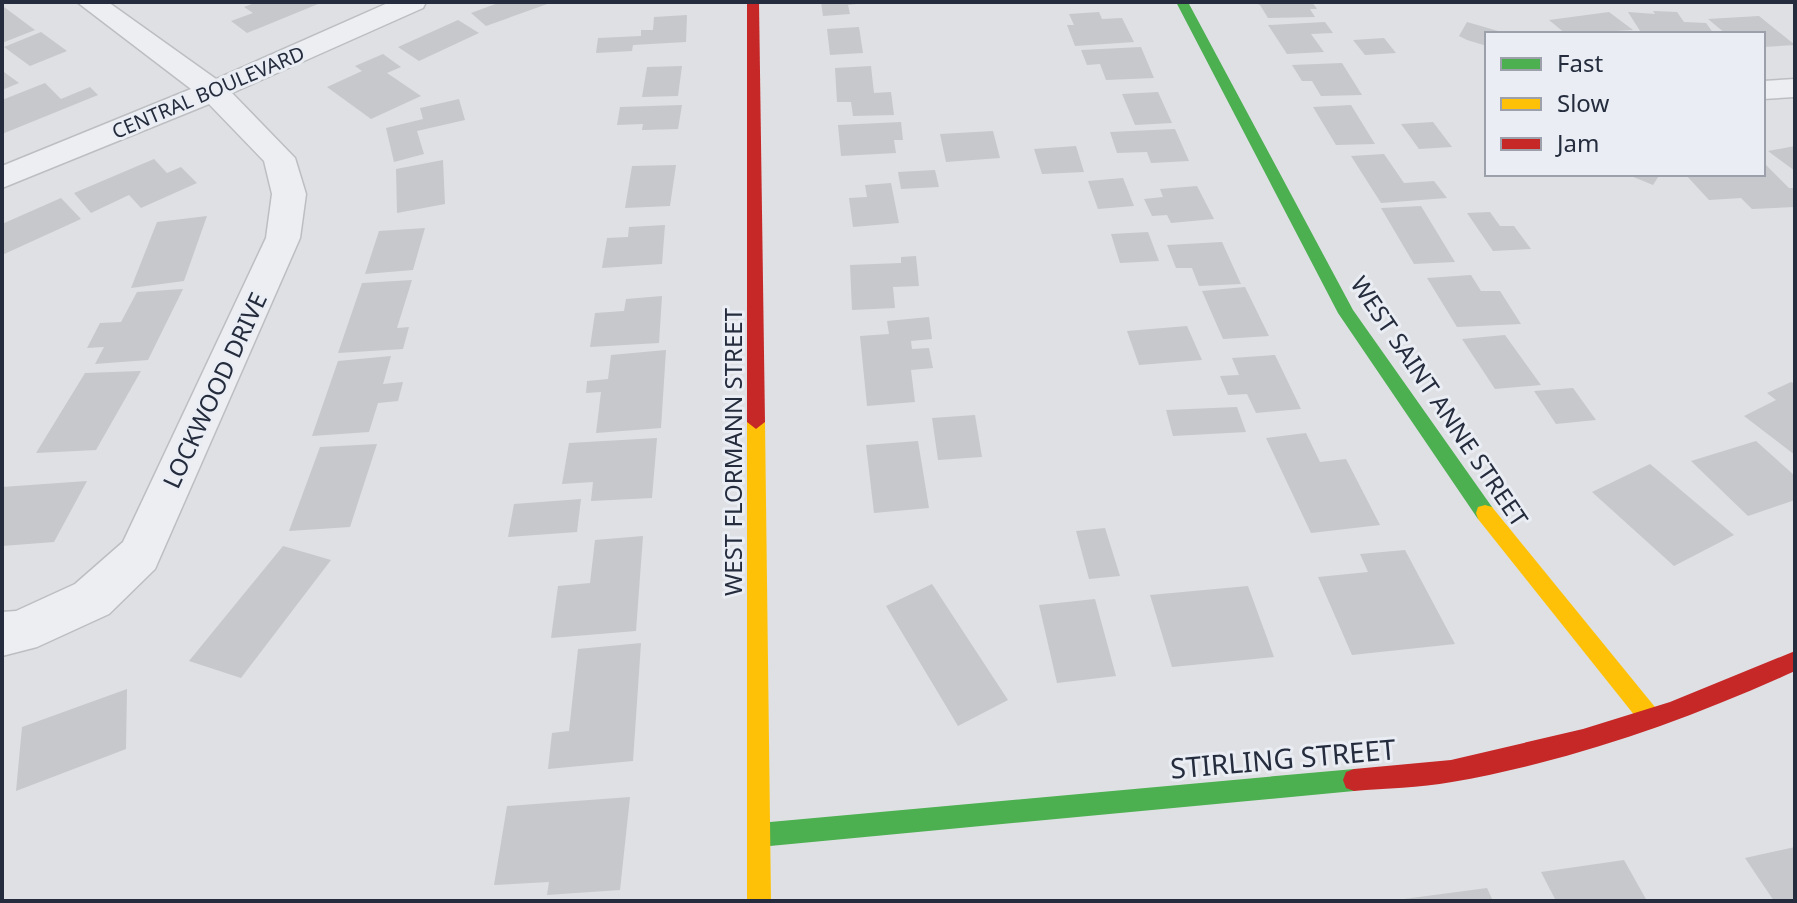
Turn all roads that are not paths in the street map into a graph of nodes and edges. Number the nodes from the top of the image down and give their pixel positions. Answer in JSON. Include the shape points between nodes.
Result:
{"nodes":[{"id":1,"x":90,"y":2,"type":"edge"},
{"id":2,"x":413,"y":2,"type":"edge"},
{"id":3,"x":753,"y":2,"type":"edge"},
{"id":4,"x":1182,"y":2,"type":"edge"},
{"id":5,"x":1795,"y":88,"type":"edge"},
{"id":6,"x":1765,"y":90,"type":"edge"},
{"id":7,"x":213,"y":91,"type":"junction"},
{"id":8,"x":2,"y":178,"type":"edge"},
{"id":9,"x":2,"y":634,"type":"edge"},
{"id":10,"x":1795,"y":661,"type":"edge"},
{"id":11,"x":1651,"y":719,"type":"junction"},
{"id":12,"x":759,"y":835,"type":"junction"},
{"id":13,"x":759,"y":901,"type":"edge"}],
"edges":[{"from":1,"to":7,"type":"street","name":"LOCKWOOD DRIVE"},
{"from":2,"to":7,"type":"street","name":"CENTRAL BOULEVARD"},
{"from":3,"to":12,"type":"street","name":"WEST FLORMANN STREET"},
{"from":4,"to":11,"type":"street","name":"WEST SAINT ANNE STREET","via":[[1346,313],[1490,521]]},
{"from":5,"to":6,"type":"street"},
{"from":7,"to":8,"type":"street","name":"CENTRAL BOULEVARD"},
{"from":7,"to":9,"type":"street","name":"LOCKWOOD DRIVE","via":[[279,158],[289,194],[283,238],[139,555],[92,599],[20,632]]},
{"from":10,"to":11,"type":"street","name":"STIRLING STREET"},
{"from":11,"to":12,"type":"street","name":"STIRLING STREET","via":[[1450,771]]},
{"from":12,"to":13,"type":"street","name":"WEST FLORMANN STREET"}]}
